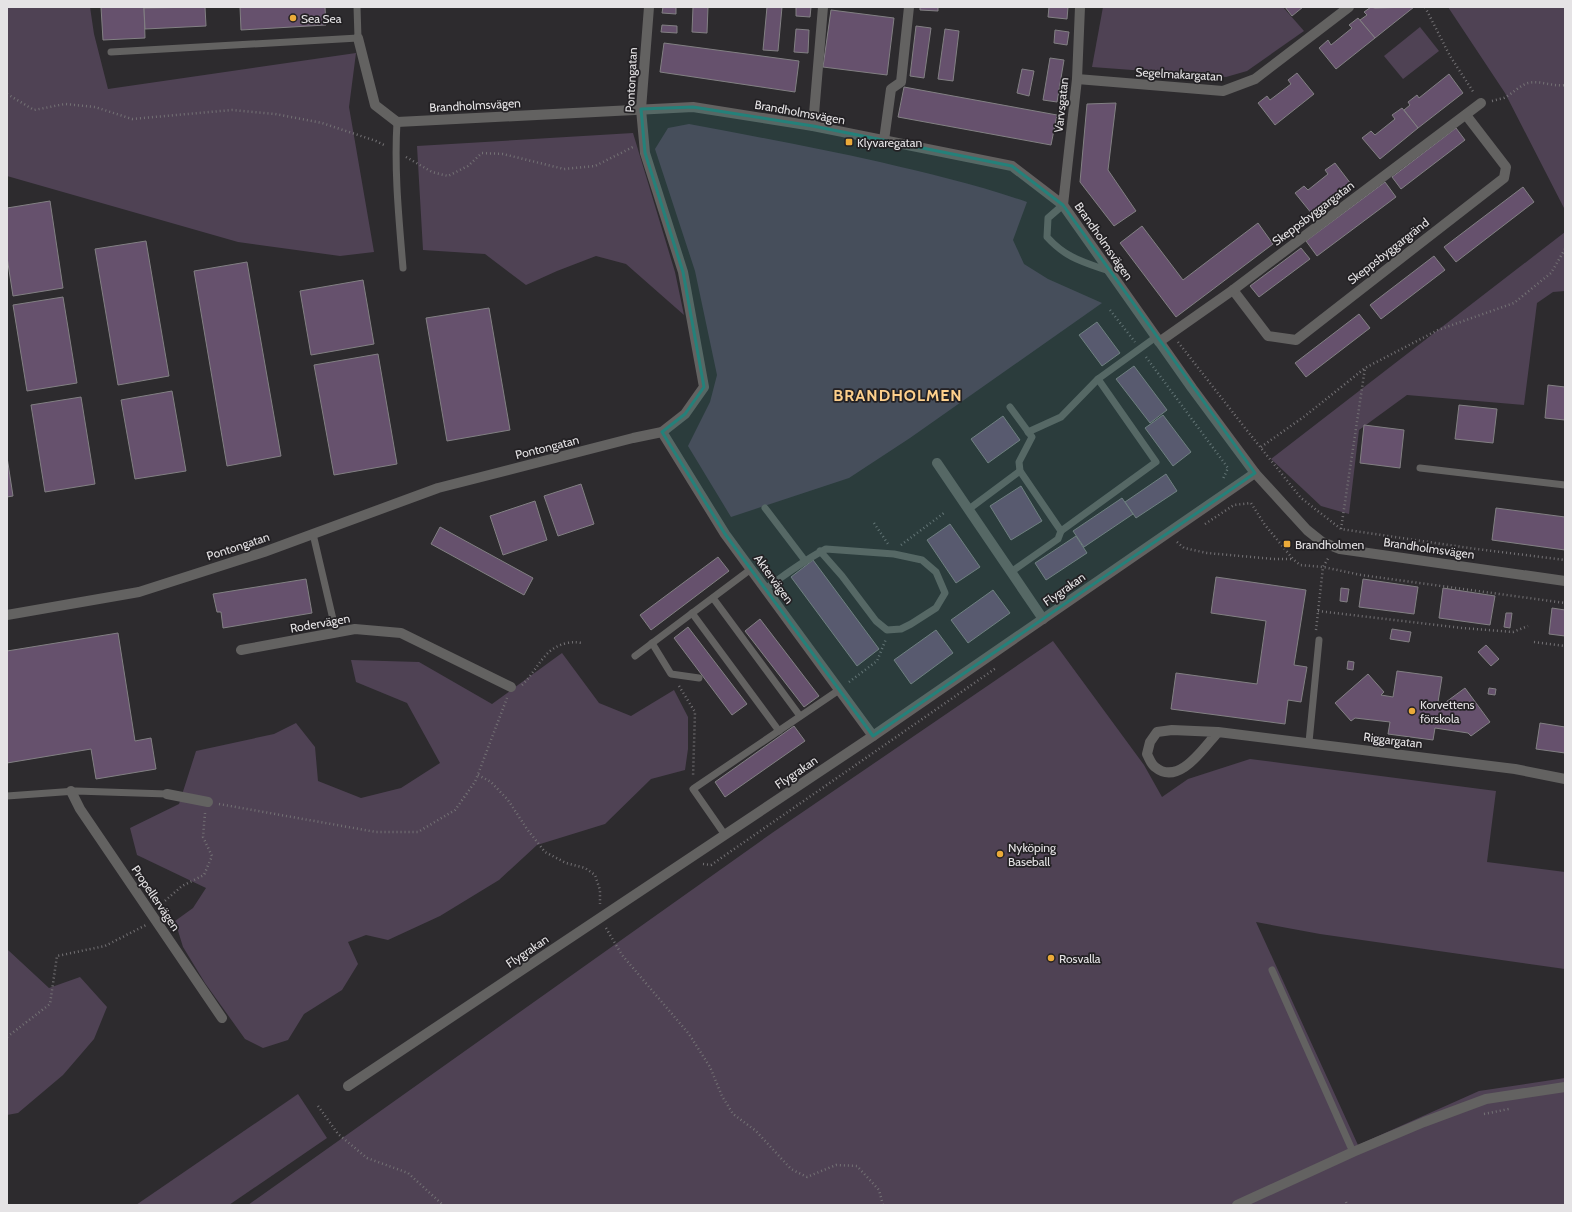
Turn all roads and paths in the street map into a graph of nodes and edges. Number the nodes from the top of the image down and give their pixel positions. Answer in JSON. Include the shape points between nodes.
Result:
{"nodes":[{"id":1,"x":357,"y":7,"type":"edge"},
{"id":2,"x":649,"y":7,"type":"edge"},
{"id":3,"x":823,"y":7,"type":"edge"},
{"id":4,"x":909,"y":7,"type":"edge"},
{"id":5,"x":1080,"y":7,"type":"edge"},
{"id":6,"x":1349,"y":7,"type":"edge"},
{"id":7,"x":1425,"y":7,"type":"edge"},
{"id":8,"x":358,"y":38,"type":"junction"},
{"id":9,"x":111,"y":52,"type":"dead end"},
{"id":10,"x":1077,"y":79,"type":"junction"},
{"id":11,"x":1565,"y":85,"type":"edge"},
{"id":12,"x":7,"y":94,"type":"edge"},
{"id":13,"x":1481,"y":103,"type":"junction"},
{"id":14,"x":641,"y":109,"type":"junction"},
{"id":15,"x":1466,"y":115,"type":"junction"},
{"id":16,"x":397,"y":122,"type":"junction"},
{"id":17,"x":813,"y":126,"type":"junction"},
{"id":18,"x":884,"y":140,"type":"junction"},
{"id":19,"x":644,"y":141,"type":"junction"},
{"id":20,"x":395,"y":151,"type":"junction"},
{"id":21,"x":1063,"y":205,"type":"junction"},
{"id":22,"x":1565,"y":249,"type":"edge"},
{"id":23,"x":403,"y":268,"type":"dead end"},
{"id":24,"x":1109,"y":271,"type":"junction"},
{"id":25,"x":1233,"y":290,"type":"junction"},
{"id":26,"x":1110,"y":310,"type":"dead end"},
{"id":27,"x":1172,"y":334,"type":"junction"},
{"id":28,"x":1158,"y":339,"type":"junction"},
{"id":29,"x":1140,"y":349,"type":"junction"},
{"id":30,"x":1365,"y":368,"type":"junction"},
{"id":31,"x":1098,"y":379,"type":"junction"},
{"id":32,"x":1010,"y":407,"type":"dead end"},
{"id":33,"x":662,"y":432,"type":"junction"},
{"id":34,"x":1028,"y":432,"type":"junction"},
{"id":35,"x":1261,"y":447,"type":"junction"},
{"id":36,"x":937,"y":463,"type":"dead end"},
{"id":37,"x":1420,"y":468,"type":"dead end"},
{"id":38,"x":1020,"y":471,"type":"junction"},
{"id":39,"x":1255,"y":473,"type":"junction"},
{"id":40,"x":1565,"y":485,"type":"edge"},
{"id":41,"x":1220,"y":486,"type":"dead end"},
{"id":42,"x":1234,"y":504,"type":"dead end"},
{"id":43,"x":765,"y":508,"type":"dead end"},
{"id":44,"x":969,"y":509,"type":"junction"},
{"id":45,"x":944,"y":513,"type":"dead end"},
{"id":46,"x":874,"y":523,"type":"dead end"},
{"id":47,"x":1340,"y":528,"type":"junction"},
{"id":48,"x":1061,"y":531,"type":"junction"},
{"id":49,"x":1168,"y":533,"type":"junction"},
{"id":50,"x":313,"y":534,"type":"junction"},
{"id":51,"x":1334,"y":547,"type":"junction"},
{"id":52,"x":820,"y":551,"type":"junction"},
{"id":53,"x":893,"y":553,"type":"junction"},
{"id":54,"x":803,"y":558,"type":"dead end"},
{"id":55,"x":1293,"y":559,"type":"junction"},
{"id":56,"x":1565,"y":560,"type":"edge"},
{"id":57,"x":1323,"y":567,"type":"junction"},
{"id":58,"x":751,"y":569,"type":"junction"},
{"id":59,"x":1011,"y":572,"type":"junction"},
{"id":60,"x":1565,"y":581,"type":"edge"},
{"id":61,"x":765,"y":589,"type":"junction"},
{"id":62,"x":713,"y":598,"type":"junction"},
{"id":63,"x":1565,"y":603,"type":"edge"},
{"id":64,"x":1318,"y":611,"type":"junction"},
{"id":65,"x":692,"y":613,"type":"junction"},
{"id":66,"x":7,"y":615,"type":"edge"},
{"id":67,"x":1043,"y":619,"type":"junction"},
{"id":68,"x":1528,"y":626,"type":"dead end"},
{"id":69,"x":887,"y":630,"type":"junction"},
{"id":70,"x":336,"y":632,"type":"junction"},
{"id":71,"x":1319,"y":640,"type":"joint"},
{"id":72,"x":1534,"y":642,"type":"dead end"},
{"id":73,"x":582,"y":643,"type":"dead end"},
{"id":74,"x":652,"y":643,"type":"junction"},
{"id":75,"x":1565,"y":646,"type":"edge"},
{"id":76,"x":241,"y":650,"type":"dead end"},
{"id":77,"x":635,"y":656,"type":"dead end"},
{"id":78,"x":699,"y":678,"type":"dead end"},
{"id":79,"x":678,"y":685,"type":"dead end"},
{"id":80,"x":511,"y":688,"type":"junction"},
{"id":81,"x":839,"y":690,"type":"junction"},
{"id":82,"x":800,"y":716,"type":"junction"},
{"id":83,"x":779,"y":731,"type":"junction"},
{"id":84,"x":1218,"y":732,"type":"junction"},
{"id":85,"x":873,"y":736,"type":"junction"},
{"id":86,"x":1309,"y":742,"type":"junction"},
{"id":87,"x":692,"y":763,"type":"dead end"},
{"id":88,"x":478,"y":775,"type":"junction"},
{"id":89,"x":1565,"y":778,"type":"edge"},
{"id":90,"x":71,"y":791,"type":"junction"},
{"id":91,"x":167,"y":794,"type":"joint"},
{"id":92,"x":7,"y":796,"type":"edge"},
{"id":93,"x":208,"y":802,"type":"junction"},
{"id":94,"x":724,"y":835,"type":"junction"},
{"id":95,"x":153,"y":916,"type":"junction"},
{"id":96,"x":601,"y":917,"type":"junction"},
{"id":97,"x":1272,"y":970,"type":"dead end"},
{"id":98,"x":222,"y":1018,"type":"dead end"},
{"id":99,"x":7,"y":1037,"type":"edge"},
{"id":100,"x":348,"y":1086,"type":"dead end"},
{"id":101,"x":1565,"y":1087,"type":"edge"},
{"id":102,"x":318,"y":1106,"type":"dead end"},
{"id":103,"x":1513,"y":1109,"type":"dead end"},
{"id":104,"x":1479,"y":1114,"type":"dead end"},
{"id":105,"x":1353,"y":1152,"type":"junction"},
{"id":106,"x":443,"y":1205,"type":"edge"},
{"id":107,"x":883,"y":1205,"type":"edge"},
{"id":108,"x":1237,"y":1205,"type":"edge"}],
"edges":[{"from":1,"to":8,"type":"lane"},
{"from":2,"to":14,"type":"street","name":"Pontongatan"},
{"from":3,"to":17,"type":"street"},
{"from":4,"to":18,"type":"street","via":[[900,82],[891,89]]},
{"from":5,"to":10,"type":"street","name":"Varvsgatan"},
{"from":6,"to":10,"type":"street","name":"Segelmakargatan","via":[[1255,79],[1222,91]]},
{"from":7,"to":13,"type":"path","via":[[1464,81]]},
{"from":8,"to":9,"type":"lane"},
{"from":8,"to":16,"type":"street","via":[[375,105]]},
{"from":10,"to":21,"type":"street","name":"Varvsgatan"},
{"from":11,"to":13,"type":"path","via":[[1547,85],[1539,81],[1527,84],[1504,97]]},
{"from":12,"to":20,"type":"path","via":[[34,110],[65,104],[95,106],[132,119],[232,110],[275,114],[322,123],[376,141]]},
{"from":13,"to":15,"type":"street","name":"Skeppsbyggargatan"},
{"from":14,"to":16,"type":"street","name":"Brandholmsvägen"},
{"from":14,"to":17,"type":"street","name":"Brandholmsvägen","via":[[693,107]]},
{"from":14,"to":19,"type":"street","name":"Pontongatan"},
{"from":15,"to":25,"type":"street","name":"Skeppsbyggargatan"},
{"from":15,"to":25,"type":"street","name":"Skeppsbyggargränd","via":[[1506,167],[1504,178],[1296,340],[1268,336]]},
{"from":16,"to":20,"type":"lane"},
{"from":17,"to":18,"type":"street","name":"Brandholmsvägen"},
{"from":18,"to":21,"type":"street","name":"Brandholmsvägen","via":[[1012,166]]},
{"from":19,"to":20,"type":"path","via":[[595,166],[564,169],[503,154],[482,153],[468,166],[448,176],[432,172]]},
{"from":19,"to":33,"type":"street","name":"Pontongatan","via":[[645,153],[683,272],[704,388],[685,414]]},
{"from":20,"to":23,"type":"lane"},
{"from":21,"to":24,"type":"street","name":"Brandholmsvägen"},
{"from":21,"to":24,"type":"lane","via":[[1048,218],[1047,237],[1070,257]]},
{"from":22,"to":30,"type":"path","via":[[1551,272],[1514,303],[1438,330]]},
{"from":24,"to":28,"type":"street","name":"Brandholmsvägen"},
{"from":25,"to":27,"type":"street","name":"Skeppsbyggargatan"},
{"from":26,"to":29,"type":"path"},
{"from":27,"to":28,"type":"street","name":"Skeppsbyggargatan"},
{"from":27,"to":35,"type":"path"},
{"from":28,"to":29,"type":"lane"},
{"from":28,"to":39,"type":"street","name":"Brandholmsvägen"},
{"from":29,"to":31,"type":"lane"},
{"from":29,"to":41,"type":"path","via":[[1228,468]]},
{"from":30,"to":35,"type":"path"},
{"from":30,"to":47,"type":"path"},
{"from":31,"to":34,"type":"lane","via":[[1061,417]]},
{"from":31,"to":48,"type":"lane","via":[[1156,462]]},
{"from":32,"to":34,"type":"lane"},
{"from":33,"to":50,"type":"street","name":"Pontongatan","via":[[438,488]]},
{"from":33,"to":58,"type":"street","name":"Aktervägen","via":[[725,534]]},
{"from":34,"to":38,"type":"lane","via":[[1032,437],[1019,462]]},
{"from":35,"to":47,"type":"path","via":[[1301,498]]},
{"from":36,"to":44,"type":"street"},
{"from":37,"to":40,"type":"lane"},
{"from":38,"to":44,"type":"lane"},
{"from":38,"to":48,"type":"lane"},
{"from":39,"to":49,"type":"street","name":"Flygrakan"},
{"from":39,"to":51,"type":"street","name":"Brandholmsvägen","via":[[1307,530],[1322,542]]},
{"from":42,"to":55,"type":"path","via":[[1251,503]]},
{"from":43,"to":54,"type":"lane"},
{"from":44,"to":59,"type":"street"},
{"from":45,"to":53,"type":"path"},
{"from":46,"to":53,"type":"path"},
{"from":47,"to":56,"type":"path"},
{"from":48,"to":59,"type":"lane","via":[[1058,539]]},
{"from":49,"to":55,"type":"path","via":[[1184,548],[1214,554]]},
{"from":49,"to":67,"type":"street","name":"Flygrakan"},
{"from":50,"to":66,"type":"street","name":"Pontongatan","via":[[139,592]]},
{"from":50,"to":70,"type":"lane"},
{"from":51,"to":57,"type":"path"},
{"from":51,"to":60,"type":"street","name":"Brandholmsvägen","via":[[1340,550]]},
{"from":52,"to":53,"type":"lane","via":[[826,549]]},
{"from":52,"to":61,"type":"lane"},
{"from":52,"to":69,"type":"lane","via":[[876,621]]},
{"from":53,"to":69,"type":"lane","via":[[922,560],[936,572],[945,593],[936,608],[911,624],[901,629]]},
{"from":55,"to":57,"type":"path","via":[[1300,565]]},
{"from":57,"to":63,"type":"path","via":[[1361,575]]},
{"from":57,"to":64,"type":"path"},
{"from":58,"to":61,"type":"street","name":"Aktervägen"},
{"from":58,"to":62,"type":"lane"},
{"from":59,"to":67,"type":"street"},
{"from":61,"to":81,"type":"street","name":"Aktervägen"},
{"from":62,"to":65,"type":"lane"},
{"from":62,"to":82,"type":"lane"},
{"from":64,"to":68,"type":"path","via":[[1484,630],[1513,632]]},
{"from":64,"to":71,"type":"path","via":[[1316,631]]},
{"from":65,"to":74,"type":"lane"},
{"from":65,"to":83,"type":"lane"},
{"from":67,"to":85,"type":"street","name":"Flygrakan"},
{"from":69,"to":81,"type":"path","via":[[887,638],[877,661]]},
{"from":70,"to":76,"type":"street","name":"Rodervägen"},
{"from":70,"to":80,"type":"street","name":"Rodervägen","via":[[355,629],[401,633]]},
{"from":71,"to":86,"type":"lane"},
{"from":72,"to":75,"type":"path"},
{"from":73,"to":80,"type":"path","via":[[569,642],[558,645],[542,658],[526,681]]},
{"from":74,"to":77,"type":"lane"},
{"from":74,"to":78,"type":"lane","via":[[671,674]]},
{"from":79,"to":87,"type":"path","via":[[694,712]]},
{"from":80,"to":88,"type":"path"},
{"from":81,"to":82,"type":"lane"},
{"from":81,"to":85,"type":"street","name":"Aktervägen"},
{"from":82,"to":83,"type":"lane"},
{"from":83,"to":94,"type":"lane","via":[[693,789]]},
{"from":84,"to":84,"type":"street","name":"Riggargatan","via":[[1157,732],[1150,742],[1147,754],[1154,766],[1163,772],[1180,771]]},
{"from":84,"to":86,"type":"street","name":"Riggargatan"},
{"from":85,"to":94,"type":"street","name":"Flygrakan"},
{"from":86,"to":89,"type":"street","name":"Riggargatan"},
{"from":88,"to":93,"type":"path","via":[[455,810],[418,832],[376,832]]},
{"from":88,"to":96,"type":"path","via":[[491,782],[508,800],[545,852],[596,875],[600,890]]},
{"from":90,"to":91,"type":"lane"},
{"from":90,"to":92,"type":"lane"},
{"from":90,"to":95,"type":"street","name":"Propellervägen","via":[[80,809]]},
{"from":91,"to":93,"type":"street"},
{"from":93,"to":95,"type":"path","via":[[203,837],[212,856],[204,875],[182,886],[157,908]]},
{"from":94,"to":96,"type":"street","name":"Flygrakan"},
{"from":95,"to":98,"type":"street","name":"Propellervägen"},
{"from":95,"to":99,"type":"path","via":[[149,924],[105,946],[57,956],[50,1004]]},
{"from":96,"to":100,"type":"street","name":"Flygrakan"},
{"from":96,"to":107,"type":"path","via":[[622,955],[689,1034],[710,1067],[733,1114],[756,1131],[791,1169],[807,1177],[836,1165],[857,1166],[879,1190]]},
{"from":97,"to":105,"type":"lane"},
{"from":101,"to":105,"type":"street","via":[[1486,1099]]},
{"from":102,"to":106,"type":"path","via":[[338,1134],[367,1158],[408,1173]]},
{"from":103,"to":104,"type":"path"},
{"from":105,"to":108,"type":"street"}]}
